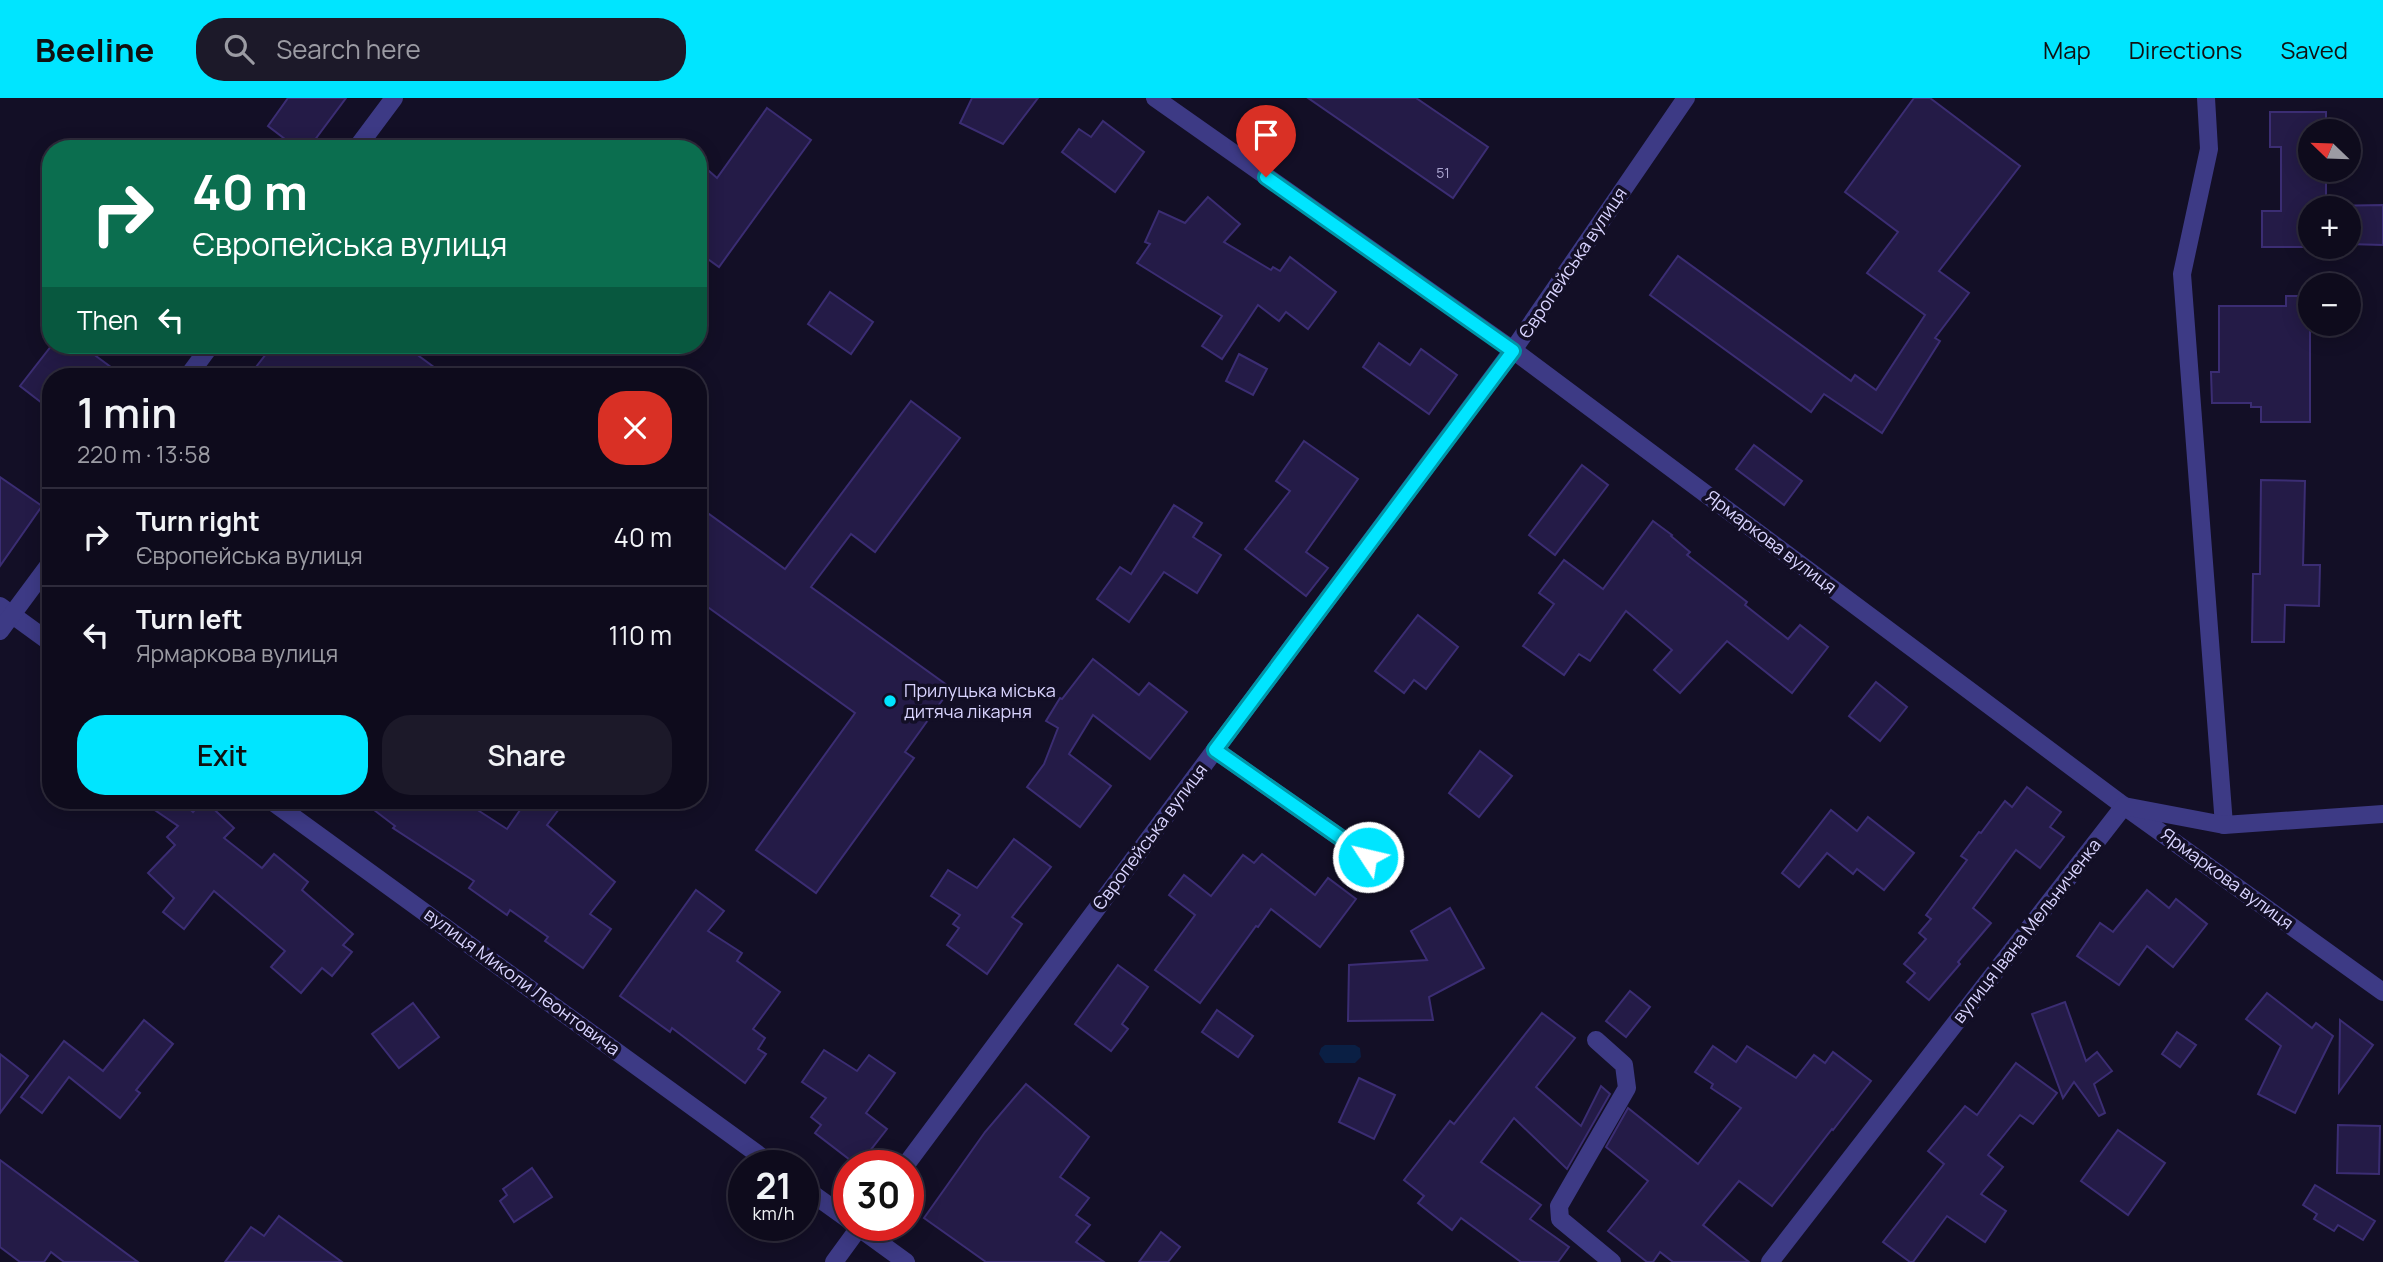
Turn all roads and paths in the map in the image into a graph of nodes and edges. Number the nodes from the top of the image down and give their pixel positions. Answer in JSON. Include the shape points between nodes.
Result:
{"nodes":[{"id":1,"x":394,"y":98,"type":"edge"},
{"id":2,"x":1154,"y":98,"type":"edge"},
{"id":3,"x":1686,"y":98,"type":"edge"},
{"id":4,"x":2206,"y":98,"type":"edge"},
{"id":5,"x":363,"y":140,"type":"edge"},
{"id":6,"x":1513,"y":351,"type":"junction"},
{"id":7,"x":42,"y":572,"type":"edge"},
{"id":8,"x":6,"y":610,"type":"edge"},
{"id":9,"x":0,"y":631,"type":"edge"},
{"id":10,"x":42,"y":636,"type":"edge"},
{"id":11,"x":1215,"y":750,"type":"junction"},
{"id":12,"x":2124,"y":806,"type":"junction"},
{"id":13,"x":282,"y":809,"type":"edge"},
{"id":14,"x":2383,"y":814,"type":"edge"},
{"id":15,"x":2224,"y":825,"type":"junction"},
{"id":16,"x":1368,"y":857,"type":"dead end"},
{"id":17,"x":2383,"y":992,"type":"edge"},
{"id":18,"x":1596,"y":1040,"type":"dead end"},
{"id":19,"x":752,"y":1150,"type":"edge"},
{"id":20,"x":917,"y":1150,"type":"edge"},
{"id":21,"x":846,"y":1241,"type":"edge"},
{"id":22,"x":878,"y":1241,"type":"edge"},
{"id":23,"x":834,"y":1262,"type":"edge"},
{"id":24,"x":906,"y":1262,"type":"edge"},
{"id":25,"x":1612,"y":1262,"type":"edge"},
{"id":26,"x":1770,"y":1262,"type":"edge"}],
"edges":[{"from":1,"to":5,"type":"street"},
{"from":2,"to":6,"type":"street","name":"Ярмаркова вулиця"},
{"from":3,"to":6,"type":"street","name":"Європейська вулиця"},
{"from":4,"to":15,"type":"street","via":[[2209,149],[2182,274]]},
{"from":6,"to":11,"type":"street","name":"Європейська вулиця"},
{"from":6,"to":12,"type":"street","name":"Ярмаркова вулиця"},
{"from":7,"to":8,"type":"street"},
{"from":8,"to":9,"type":"street"},
{"from":8,"to":10,"type":"street"},
{"from":11,"to":16,"type":"street"},
{"from":11,"to":20,"type":"street","name":"Європейська вулиця"},
{"from":12,"to":15,"type":"street"},
{"from":12,"to":17,"type":"street","name":"Ярмаркова вулиця"},
{"from":12,"to":26,"type":"street","name":"вулиця Івана Мельниченка"},
{"from":13,"to":19,"type":"street","name":"вулиця Миколи Леонтовича"},
{"from":14,"to":15,"type":"street"},
{"from":18,"to":25,"type":"street","via":[[1624,1065],[1627,1088],[1559,1206],[1560,1219]]},
{"from":21,"to":23,"type":"street"},
{"from":22,"to":24,"type":"street"}]}
